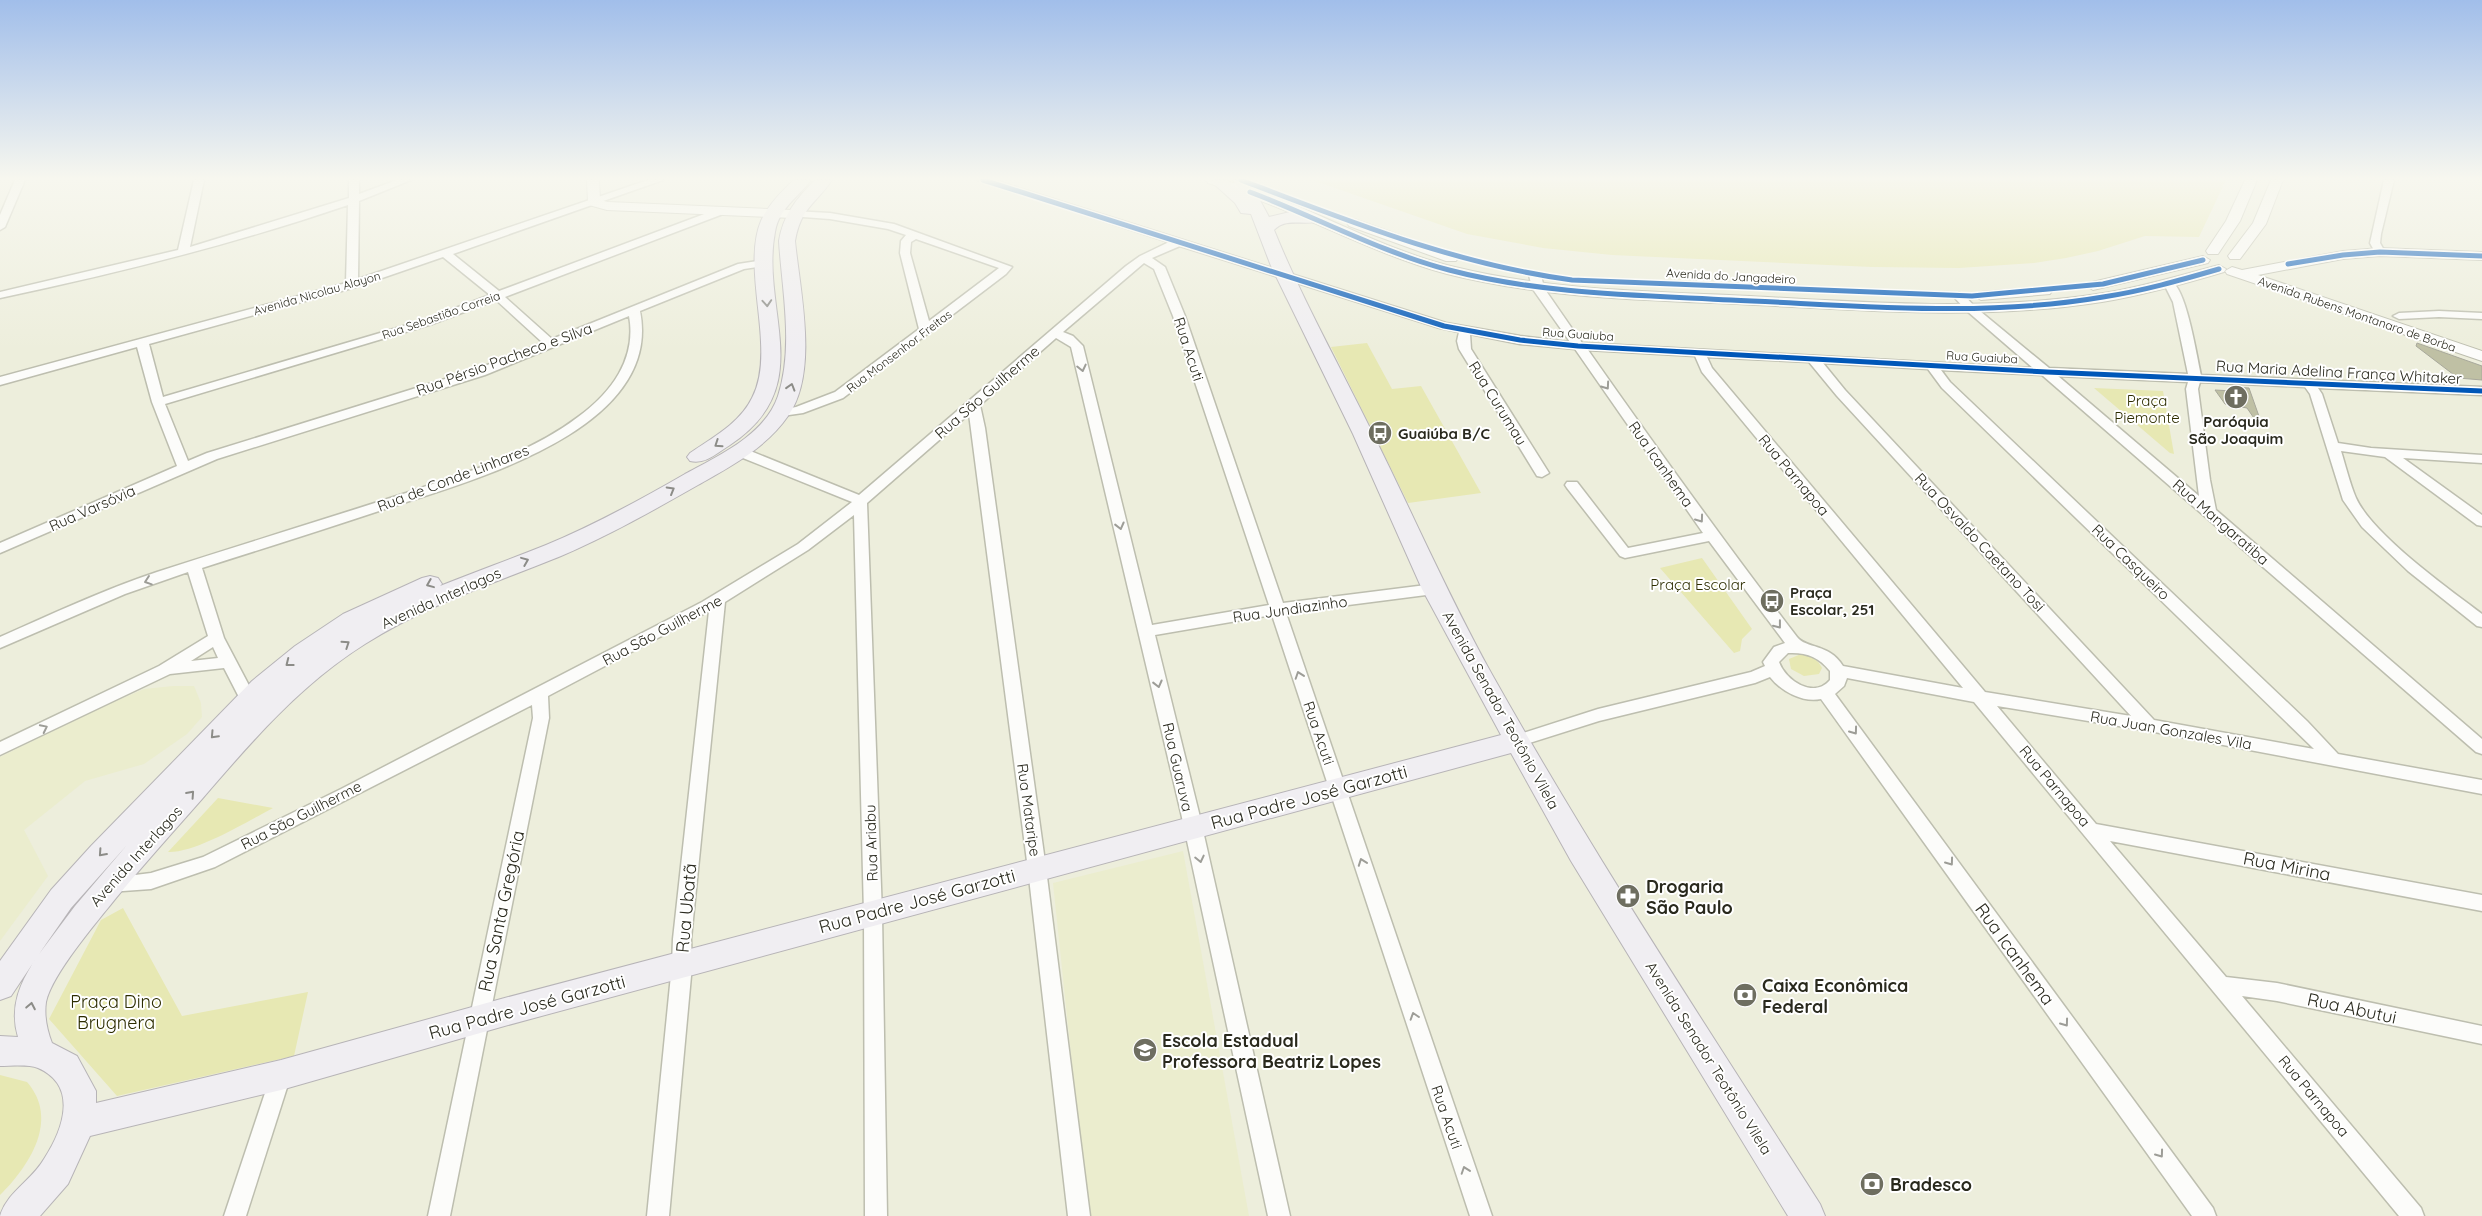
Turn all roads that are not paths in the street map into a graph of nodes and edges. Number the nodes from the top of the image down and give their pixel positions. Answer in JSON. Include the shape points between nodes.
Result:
{"nodes":[{"id":1,"x":186,"y":237,"type":"edge"},
{"id":2,"x":234,"y":237,"type":"edge"},
{"id":3,"x":353,"y":237,"type":"edge"},
{"id":4,"x":495,"y":237,"type":"edge"},
{"id":5,"x":654,"y":237,"type":"edge"},
{"id":6,"x":768,"y":237,"type":"edge"},
{"id":7,"x":787,"y":237,"type":"edge"},
{"id":8,"x":911,"y":237,"type":"edge"},
{"id":9,"x":923,"y":237,"type":"edge"},
{"id":10,"x":1161,"y":237,"type":"joint"},
{"id":11,"x":1268,"y":237,"type":"edge"},
{"id":12,"x":1357,"y":237,"type":"edge"},
{"id":13,"x":1389,"y":237,"type":"edge"},
{"id":14,"x":2222,"y":237,"type":"edge"},
{"id":15,"x":2252,"y":237,"type":"edge"},
{"id":16,"x":2376,"y":237,"type":"edge"},
{"id":17,"x":1178,"y":243,"type":"junction"},
{"id":18,"x":183,"y":252,"type":"junction"},
{"id":19,"x":2380,"y":252,"type":"junction"},
{"id":20,"x":446,"y":254,"type":"junction"},
{"id":21,"x":2208,"y":256,"type":"junction"},
{"id":22,"x":2482,"y":256,"type":"edge"},
{"id":23,"x":1144,"y":258,"type":"junction"},
{"id":24,"x":764,"y":263,"type":"junction"},
{"id":25,"x":2288,"y":264,"type":"junction"},
{"id":26,"x":2236,"y":265,"type":"junction"},
{"id":27,"x":2266,"y":270,"type":"junction"},
{"id":28,"x":1284,"y":274,"type":"junction"},
{"id":29,"x":1536,"y":282,"type":"junction"},
{"id":30,"x":2170,"y":284,"type":"junction"},
{"id":31,"x":352,"y":285,"type":"junction"},
{"id":32,"x":0,"y":295,"type":"edge"},
{"id":33,"x":498,"y":296,"type":"junction"},
{"id":34,"x":1959,"y":296,"type":"junction"},
{"id":35,"x":1971,"y":309,"type":"junction"},
{"id":36,"x":634,"y":310,"type":"junction"},
{"id":37,"x":2399,"y":316,"type":"junction"},
{"id":38,"x":2482,"y":316,"type":"edge"},
{"id":39,"x":926,"y":331,"type":"junction"},
{"id":40,"x":1465,"y":331,"type":"junction"},
{"id":41,"x":1054,"y":333,"type":"junction"},
{"id":42,"x":142,"y":342,"type":"junction"},
{"id":43,"x":550,"y":343,"type":"junction"},
{"id":44,"x":2482,"y":345,"type":"edge"},
{"id":45,"x":1578,"y":346,"type":"junction"},
{"id":46,"x":1700,"y":353,"type":"junction"},
{"id":47,"x":2482,"y":356,"type":"edge"},
{"id":48,"x":1813,"y":358,"type":"junction"},
{"id":49,"x":1931,"y":365,"type":"junction"},
{"id":50,"x":2046,"y":372,"type":"junction"},
{"id":51,"x":2196,"y":377,"type":"junction"},
{"id":52,"x":0,"y":381,"type":"edge"},
{"id":53,"x":2308,"y":383,"type":"junction"},
{"id":54,"x":2482,"y":391,"type":"edge"},
{"id":55,"x":158,"y":402,"type":"junction"},
{"id":56,"x":974,"y":404,"type":"junction"},
{"id":57,"x":780,"y":414,"type":"junction"},
{"id":58,"x":2333,"y":446,"type":"junction"},
{"id":59,"x":738,"y":451,"type":"junction"},
{"id":60,"x":2388,"y":453,"type":"junction"},
{"id":61,"x":2482,"y":459,"type":"edge"},
{"id":62,"x":184,"y":467,"type":"junction"},
{"id":63,"x":1542,"y":473,"type":"dead end"},
{"id":64,"x":1572,"y":486,"type":"dead end"},
{"id":65,"x":860,"y":500,"type":"junction"},
{"id":66,"x":2210,"y":513,"type":"junction"},
{"id":67,"x":2482,"y":522,"type":"edge"},
{"id":68,"x":1712,"y":536,"type":"junction"},
{"id":69,"x":0,"y":548,"type":"edge"},
{"id":70,"x":194,"y":567,"type":"junction"},
{"id":71,"x":1434,"y":589,"type":"junction"},
{"id":72,"x":718,"y":601,"type":"junction"},
{"id":73,"x":1276,"y":609,"type":"junction"},
{"id":74,"x":2482,"y":622,"type":"edge"},
{"id":75,"x":1146,"y":631,"type":"junction"},
{"id":76,"x":216,"y":638,"type":"junction"},
{"id":77,"x":0,"y":643,"type":"edge"},
{"id":78,"x":1796,"y":647,"type":"junction"},
{"id":79,"x":227,"y":662,"type":"junction"},
{"id":80,"x":1772,"y":669,"type":"junction"},
{"id":81,"x":165,"y":670,"type":"junction"},
{"id":82,"x":1755,"y":677,"type":"junction"},
{"id":83,"x":1834,"y":681,"type":"junction"},
{"id":84,"x":1784,"y":683,"type":"junction"},
{"id":85,"x":540,"y":694,"type":"junction"},
{"id":86,"x":1980,"y":698,"type":"junction"},
{"id":87,"x":258,"y":704,"type":"junction"},
{"id":88,"x":2149,"y":725,"type":"junction"},
{"id":89,"x":1517,"y":741,"type":"junction"},
{"id":90,"x":2482,"y":748,"type":"edge"},
{"id":91,"x":0,"y":749,"type":"edge"},
{"id":92,"x":2333,"y":759,"type":"junction"},
{"id":93,"x":2482,"y":787,"type":"edge"},
{"id":94,"x":1338,"y":790,"type":"junction"},
{"id":95,"x":1192,"y":829,"type":"junction"},
{"id":96,"x":2092,"y":830,"type":"junction"},
{"id":97,"x":1037,"y":870,"type":"junction"},
{"id":98,"x":109,"y":884,"type":"junction"},
{"id":99,"x":2482,"y":903,"type":"edge"},
{"id":100,"x":873,"y":914,"type":"junction"},
{"id":101,"x":682,"y":965,"type":"junction"},
{"id":102,"x":2222,"y":985,"type":"junction"},
{"id":103,"x":0,"y":986,"type":"edge"},
{"id":104,"x":479,"y":1019,"type":"junction"},
{"id":105,"x":2482,"y":1035,"type":"edge"},
{"id":106,"x":0,"y":1051,"type":"edge"},
{"id":107,"x":40,"y":1052,"type":"junction"},
{"id":108,"x":281,"y":1075,"type":"junction"},
{"id":109,"x":79,"y":1123,"type":"junction"},
{"id":110,"x":17,"y":1216,"type":"edge"},
{"id":111,"x":235,"y":1216,"type":"edge"},
{"id":112,"x":439,"y":1216,"type":"edge"},
{"id":113,"x":658,"y":1216,"type":"edge"},
{"id":114,"x":876,"y":1216,"type":"edge"},
{"id":115,"x":1079,"y":1216,"type":"edge"},
{"id":116,"x":1279,"y":1216,"type":"edge"},
{"id":117,"x":1481,"y":1216,"type":"edge"},
{"id":118,"x":1808,"y":1216,"type":"edge"},
{"id":119,"x":2205,"y":1216,"type":"edge"},
{"id":120,"x":2414,"y":1216,"type":"edge"}],
"edges":[{"from":1,"to":18,"type":"street"},
{"from":2,"to":18,"type":"street"},
{"from":3,"to":31,"type":"street"},
{"from":4,"to":20,"type":"street","name":"Avenida Nicolau Alayon"},
{"from":5,"to":33,"type":"street","name":"Rua Sebastião Correia"},
{"from":6,"to":24,"type":"main road","name":"Avenida Interlagos"},
{"from":57,"to":7,"type":"main road","name":"Avenida Interlagos","one_way":true,"via":[[795,372]]},
{"from":8,"to":39,"type":"street","via":[[906,241],[905,253]]},
{"from":9,"to":39,"type":"street","name":"Rua Monsenhor Freitas","via":[[1006,266]]},
{"from":10,"to":17,"type":"street","name":"Rua Guaiuba"},
{"from":10,"to":23,"type":"street","name":"Rua São Guilherme","via":[[1150,246]]},
{"from":11,"to":28,"type":"main road","name":"Avenida Senador Teotônio Vilela"},
{"from":12,"to":29,"type":"street","name":"Avenida do Jangadeiro","via":[[1419,261],[1485,278]]},
{"from":13,"to":29,"type":"street","name":"Avenida do Jangadeiro"},
{"from":14,"to":21,"type":"street"},
{"from":15,"to":26,"type":"street"},
{"from":16,"to":19,"type":"street"},
{"from":17,"to":23,"type":"street","name":"Rua São Guilherme"},
{"from":17,"to":28,"type":"street","name":"Rua Guaiuba"},
{"from":18,"to":32,"type":"street"},
{"from":19,"to":22,"type":"street"},
{"from":19,"to":25,"type":"street","via":[[2343,254]]},
{"from":20,"to":31,"type":"street","name":"Avenida Nicolau Alayon"},
{"from":20,"to":33,"type":"street"},
{"from":21,"to":26,"type":"street"},
{"from":21,"to":26,"type":"street"},
{"from":21,"to":34,"type":"street","name":"Avenida do Jangadeiro","via":[[2103,284]]},
{"from":23,"to":41,"type":"street","name":"Rua São Guilherme"},
{"from":23,"to":73,"type":"street","name":"Rua Acuti","via":[[1159,267],[1166,282]]},
{"from":24,"to":36,"type":"street","name":"Rua Pérsio Pacheco e Silva","via":[[742,266]]},
{"from":24,"to":87,"type":"main road","name":"Avenida Interlagos","one_way":true,"via":[[771,376],[767,392],[744,424],[709,450],[574,524],[414,590],[351,620],[304,652]]},
{"from":25,"to":26,"type":"street"},
{"from":25,"to":27,"type":"street"},
{"from":26,"to":27,"type":"street"},
{"from":26,"to":30,"type":"street","name":"Avenida do Jangadeiro"},
{"from":26,"to":47,"type":"street","name":"Avenida Rubens Montanaro de Borba"},
{"from":27,"to":37,"type":"street","name":"Avenida Rubens Montanaro de Borba"},
{"from":28,"to":40,"type":"street","name":"Rua Guaiuba"},
{"from":28,"to":71,"type":"main road","name":"Avenida Senador Teotônio Vilela","via":[[1363,434]]},
{"from":29,"to":34,"type":"street","name":"Avenida do Jangadeiro"},
{"from":29,"to":35,"type":"street","name":"Avenida do Jangadeiro","via":[[1647,295]]},
{"from":29,"to":45,"type":"street","name":"Rua Icanhema"},
{"from":30,"to":35,"type":"street","name":"Avenida do Jangadeiro","via":[[2084,300]]},
{"from":30,"to":51,"type":"street","via":[[2179,302]]},
{"from":31,"to":42,"type":"street","name":"Avenida Nicolau Alayon"},
{"from":33,"to":43,"type":"street"},
{"from":33,"to":55,"type":"street","name":"Rua Sebastião Correia","via":[[428,322]]},
{"from":34,"to":35,"type":"street","name":"Rua Mangaratiba"},
{"from":35,"to":50,"type":"street","name":"Rua Mangaratiba"},
{"from":36,"to":43,"type":"street","name":"Rua Pérsio Pacheco e Silva"},
{"from":36,"to":70,"type":"street","name":"Rua de Conde Linhares","via":[[637,324],[634,357],[626,375],[612,394],[567,431],[496,465],[442,485]]},
{"from":37,"to":38,"type":"street"},
{"from":37,"to":44,"type":"street","name":"Avenida Rubens Montanaro de Borba"},
{"from":39,"to":57,"type":"street","name":"Rua Monsenhor Freitas","via":[[839,395]]},
{"from":40,"to":45,"type":"street","name":"Rua Guaiuba"},
{"from":40,"to":63,"type":"street","name":"Rua Curumau","via":[[1465,349]]},
{"from":41,"to":56,"type":"street","name":"Rua São Guilherme"},
{"from":41,"to":75,"type":"street","name":"Rua Guaruva","one_way":true,"via":[[1077,346]]},
{"from":42,"to":52,"type":"street","name":"Avenida Nicolau Alayon"},
{"from":42,"to":55,"type":"street"},
{"from":43,"to":62,"type":"street","name":"Rua Pérsio Pacheco e Silva","via":[[458,379]]},
{"from":45,"to":46,"type":"street","name":"Rua Guaiuba"},
{"from":45,"to":68,"type":"street","name":"Rua Icanhema","one_way":true},
{"from":46,"to":48,"type":"street","name":"Rua Guaiuba"},
{"from":46,"to":86,"type":"street","name":"Rua Parnapoa","via":[[1706,369]]},
{"from":48,"to":49,"type":"street","name":"Rua Guaiuba"},
{"from":48,"to":88,"type":"street","name":"Rua Osvaldo Caetano Tosi","via":[[1841,393]]},
{"from":49,"to":50,"type":"street","name":"Rua Guaiuba"},
{"from":49,"to":92,"type":"street","name":"Rua Casqueiro","via":[[1946,385]]},
{"from":50,"to":51,"type":"street","name":"Rua Guaiuba"},
{"from":50,"to":66,"type":"street","name":"Rua Mangaratiba"},
{"from":51,"to":53,"type":"street","name":"Rua Maria Adelina França Whitaker"},
{"from":51,"to":66,"type":"street","via":[[2192,389]]},
{"from":53,"to":54,"type":"street","name":"Rua Maria Adelina França Whitaker"},
{"from":53,"to":58,"type":"street","via":[[2316,394]]},
{"from":55,"to":62,"type":"street"},
{"from":56,"to":65,"type":"street","name":"Rua São Guilherme"},
{"from":56,"to":97,"type":"street","name":"Rua Mataripe"},
{"from":57,"to":59,"type":"main road","name":"Avenida Interlagos"},
{"from":58,"to":60,"type":"street"},
{"from":58,"to":74,"type":"street","via":[[2350,500],[2367,524],[2413,568]]},
{"from":59,"to":65,"type":"street"},
{"from":87,"to":59,"type":"main road","name":"Avenida Interlagos","one_way":true,"via":[[356,637],[397,616],[586,536]]},
{"from":60,"to":61,"type":"street"},
{"from":60,"to":67,"type":"street"},
{"from":62,"to":69,"type":"street","name":"Rua Varsóvia"},
{"from":64,"to":68,"type":"street","via":[[1625,553]]},
{"from":65,"to":72,"type":"street","name":"Rua São Guilherme","via":[[792,557]]},
{"from":65,"to":100,"type":"street","name":"Rua Ariabu"},
{"from":66,"to":90,"type":"street","name":"Rua Mangaratiba"},
{"from":68,"to":78,"type":"street","name":"Rua Icanhema","one_way":true},
{"from":70,"to":76,"type":"street"},
{"from":70,"to":77,"type":"street","name":"Rua de Conde Linhares","one_way":true,"via":[[136,585]]},
{"from":71,"to":73,"type":"street","name":"Rua Jundiazinho"},
{"from":71,"to":89,"type":"main road","name":"Avenida Senador Teotônio Vilela"},
{"from":72,"to":85,"type":"street","name":"Rua São Guilherme"},
{"from":72,"to":101,"type":"street","name":"Rua Ubatã"},
{"from":73,"to":75,"type":"street","name":"Rua Jundiazinho"},
{"from":94,"to":73,"type":"street","name":"Rua Acuti","one_way":true},
{"from":75,"to":95,"type":"street","name":"Rua Guaruva","one_way":true},
{"from":76,"to":79,"type":"street"},
{"from":76,"to":81,"type":"street"},
{"from":78,"to":80,"type":"street","via":[[1779,651],[1771,662]]},
{"from":78,"to":83,"type":"street","via":[[1822,654]]},
{"from":79,"to":81,"type":"street"},
{"from":79,"to":87,"type":"street"},
{"from":80,"to":82,"type":"street","name":"Rua Padre José Garzotti"},
{"from":80,"to":84,"type":"street"},
{"from":91,"to":81,"type":"street","one_way":true},
{"from":82,"to":84,"type":"street","name":"Rua Padre José Garzotti"},
{"from":82,"to":89,"type":"street","name":"Rua Padre José Garzotti","via":[[1598,715]]},
{"from":83,"to":84,"type":"street","via":[[1804,692]]},
{"from":83,"to":86,"type":"street","name":"Rua Juan Gonzales Vila","via":[[1859,676]]},
{"from":83,"to":119,"type":"street","name":"Rua Icanhema","one_way":true},
{"from":85,"to":98,"type":"street","name":"Rua São Guilherme","via":[[209,862],[151,881]]},
{"from":85,"to":104,"type":"street","name":"Rua Santa Gregória","via":[[541,718]]},
{"from":86,"to":88,"type":"street","name":"Rua Juan Gonzales Vila"},
{"from":86,"to":96,"type":"street","name":"Rua Parnapoa"},
{"from":98,"to":87,"type":"main road","name":"Avenida Interlagos","one_way":true},
{"from":87,"to":103,"type":"main road","name":"Avenida Interlagos","one_way":true,"via":[[101,854],[61,899]]},
{"from":88,"to":92,"type":"street","name":"Rua Juan Gonzales Vila"},
{"from":89,"to":94,"type":"main road","name":"Rua Padre José Garzotti"},
{"from":89,"to":118,"type":"main road","name":"Avenida Senador Teotônio Vilela","via":[[1581,853]]},
{"from":92,"to":93,"type":"street","name":"Rua Juan Gonzales Vila"},
{"from":94,"to":95,"type":"main road","name":"Rua Padre José Garzotti"},
{"from":117,"to":94,"type":"street","name":"Rua Acuti","one_way":true},
{"from":95,"to":97,"type":"main road","name":"Rua Padre José Garzotti"},
{"from":95,"to":116,"type":"street","name":"Rua Guaruva","one_way":true},
{"from":96,"to":99,"type":"street","name":"Rua Mirina"},
{"from":96,"to":102,"type":"street","name":"Rua Parnapoa"},
{"from":97,"to":100,"type":"main road","name":"Rua Padre José Garzotti"},
{"from":97,"to":115,"type":"street","name":"Rua Mataripe"},
{"from":107,"to":98,"type":"main road","name":"Avenida Interlagos","one_way":true,"via":[[30,1025],[29,1012],[34,993],[52,960]]},
{"from":100,"to":101,"type":"main road","name":"Rua Padre José Garzotti"},
{"from":100,"to":114,"type":"street","name":"Rua Ariabu"},
{"from":101,"to":104,"type":"main road","name":"Rua Padre José Garzotti"},
{"from":101,"to":113,"type":"street","name":"Rua Ubatã"},
{"from":102,"to":105,"type":"street","name":"Rua Abutui","via":[[2277,992]]},
{"from":102,"to":120,"type":"street","name":"Rua Parnapoa"},
{"from":104,"to":108,"type":"main road","name":"Rua Padre José Garzotti"},
{"from":104,"to":112,"type":"street","name":"Rua Santa Gregória"},
{"from":106,"to":107,"type":"main road"},
{"from":107,"to":109,"type":"main road","via":[[66,1067],[80,1091]]},
{"from":108,"to":109,"type":"main road","name":"Rua Padre José Garzotti"},
{"from":108,"to":111,"type":"street"},
{"from":109,"to":110,"type":"main road","via":[[56,1172]]}]}
